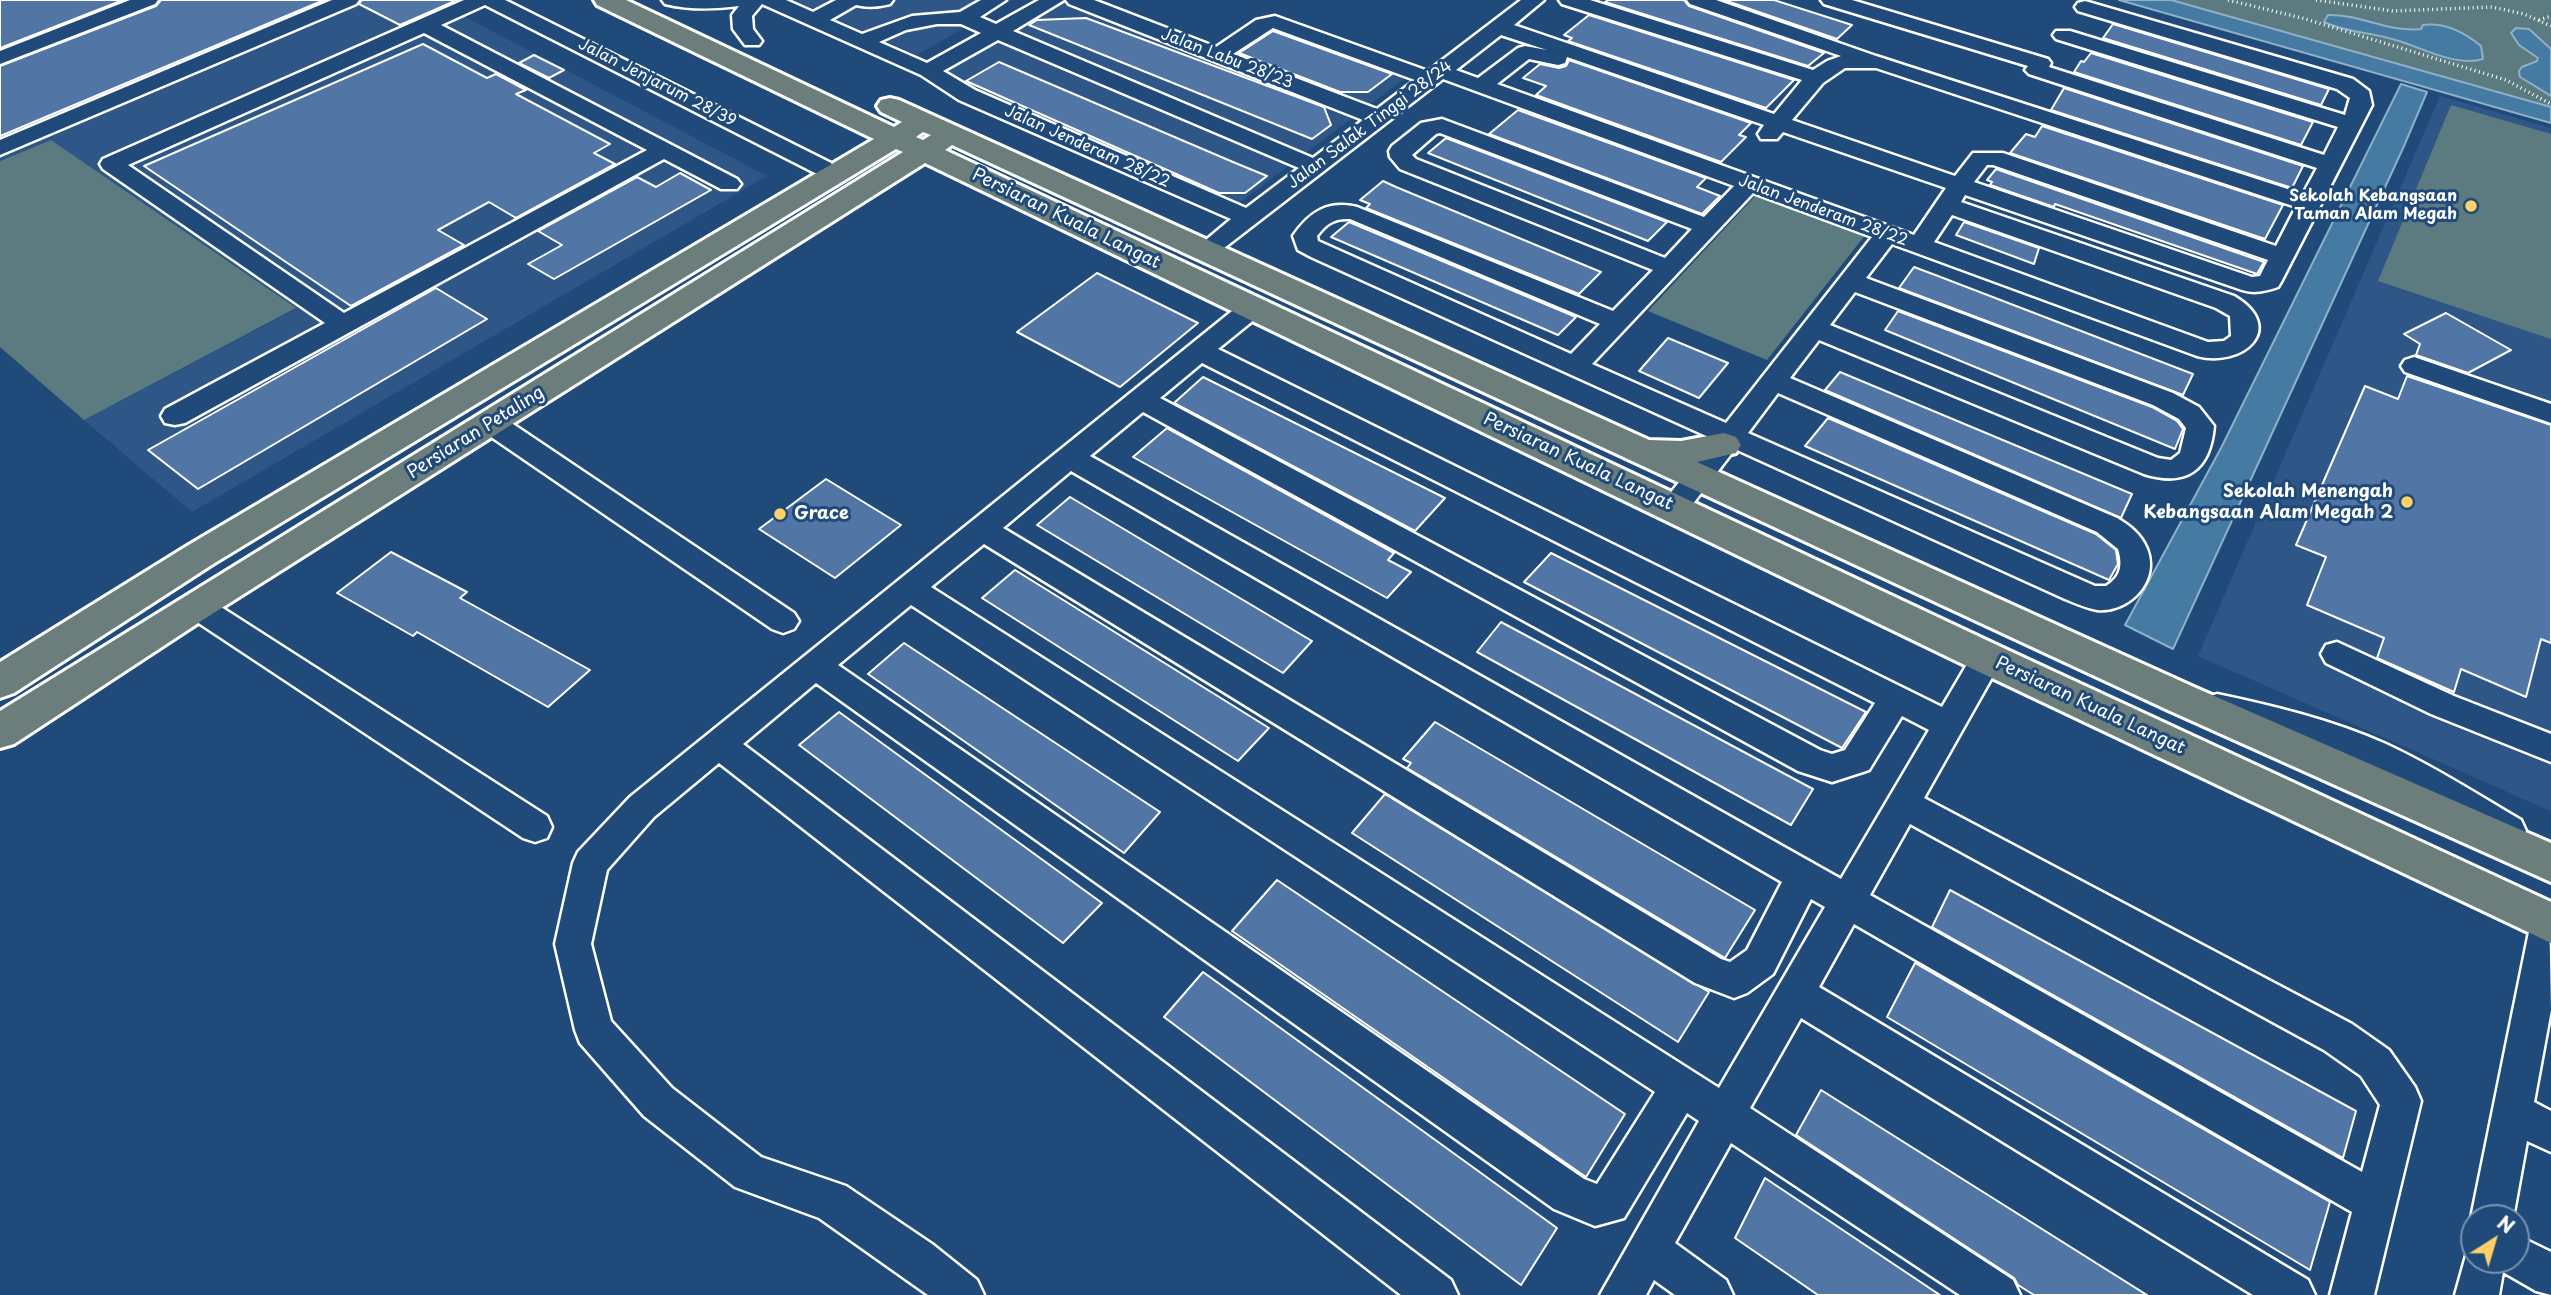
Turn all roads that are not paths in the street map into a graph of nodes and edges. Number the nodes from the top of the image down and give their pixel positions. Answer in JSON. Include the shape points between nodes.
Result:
{"nodes":[{"id":1,"x":120,"y":0,"type":"edge"},
{"id":2,"x":148,"y":0,"type":"edge"},
{"id":3,"x":349,"y":0,"type":"edge"},
{"id":4,"x":481,"y":0,"type":"edge"},
{"id":5,"x":490,"y":0,"type":"edge"},
{"id":6,"x":606,"y":0,"type":"edge"},
{"id":7,"x":662,"y":0,"type":"edge"},
{"id":8,"x":672,"y":0,"type":"edge"},
{"id":9,"x":740,"y":0,"type":"edge"},
{"id":10,"x":755,"y":0,"type":"edge"},
{"id":11,"x":769,"y":0,"type":"edge"},
{"id":12,"x":851,"y":0,"type":"edge"},
{"id":13,"x":860,"y":0,"type":"edge"},
{"id":14,"x":883,"y":0,"type":"edge"},
{"id":15,"x":996,"y":0,"type":"edge"},
{"id":16,"x":1054,"y":0,"type":"edge"},
{"id":17,"x":1076,"y":0,"type":"edge"},
{"id":18,"x":1534,"y":0,"type":"edge"},
{"id":19,"x":1569,"y":0,"type":"edge"},
{"id":20,"x":1697,"y":0,"type":"edge"},
{"id":21,"x":1831,"y":0,"type":"edge"},
{"id":22,"x":1897,"y":0,"type":"edge"},
{"id":23,"x":2080,"y":4,"type":"edge"},
{"id":24,"x":1883,"y":16,"type":"junction"},
{"id":25,"x":964,"y":18,"type":"junction"},
{"id":26,"x":814,"y":20,"type":"junction"},
{"id":27,"x":425,"y":25,"type":"junction"},
{"id":28,"x":1499,"y":27,"type":"junction"},
{"id":29,"x":997,"y":32,"type":"junction"},
{"id":30,"x":2063,"y":35,"type":"junction"},
{"id":31,"x":863,"y":43,"type":"junction"},
{"id":32,"x":0,"y":47,"type":"edge"},
{"id":33,"x":764,"y":47,"type":"joint"},
{"id":34,"x":1218,"y":55,"type":"junction"},
{"id":35,"x":0,"y":58,"type":"edge"},
{"id":36,"x":1878,"y":62,"type":"junction"},
{"id":37,"x":2038,"y":66,"type":"junction"},
{"id":38,"x":928,"y":71,"type":"junction"},
{"id":39,"x":1430,"y":74,"type":"junction"},
{"id":40,"x":1817,"y":78,"type":"junction"},
{"id":41,"x":1481,"y":86,"type":"junction"},
{"id":42,"x":874,"y":98,"type":"dead end"},
{"id":43,"x":2007,"y":106,"type":"junction"},
{"id":44,"x":840,"y":110,"type":"junction"},
{"id":45,"x":1372,"y":115,"type":"junction"},
{"id":46,"x":2350,"y":124,"type":"junction"},
{"id":47,"x":1773,"y":129,"type":"junction"},
{"id":48,"x":924,"y":135,"type":"junction"},
{"id":49,"x":0,"y":148,"type":"edge"},
{"id":50,"x":663,"y":150,"type":"junction"},
{"id":51,"x":2329,"y":163,"type":"junction"},
{"id":52,"x":1315,"y":167,"type":"junction"},
{"id":53,"x":823,"y":168,"type":"junction"},
{"id":54,"x":729,"y":184,"type":"dead end"},
{"id":55,"x":1749,"y":184,"type":"junction"},
{"id":56,"x":999,"y":186,"type":"junction"},
{"id":57,"x":856,"y":196,"type":"junction"},
{"id":58,"x":1953,"y":197,"type":"junction"},
{"id":59,"x":790,"y":201,"type":"junction"},
{"id":60,"x":2309,"y":204,"type":"junction"},
{"id":61,"x":1248,"y":218,"type":"junction"},
{"id":62,"x":1709,"y":227,"type":"junction"},
{"id":63,"x":1887,"y":234,"type":"junction"},
{"id":64,"x":1919,"y":246,"type":"junction"},
{"id":65,"x":1206,"y":250,"type":"junction"},
{"id":66,"x":2282,"y":256,"type":"junction"},
{"id":67,"x":1669,"y":268,"type":"junction"},
{"id":68,"x":1850,"y":281,"type":"junction"},
{"id":69,"x":1251,"y":309,"type":"junction"},
{"id":70,"x":1617,"y":322,"type":"junction"},
{"id":71,"x":343,"y":324,"type":"junction"},
{"id":72,"x":1814,"y":328,"type":"junction"},
{"id":73,"x":1200,"y":351,"type":"junction"},
{"id":74,"x":1576,"y":365,"type":"junction"},
{"id":75,"x":2414,"y":366,"type":"dead end"},
{"id":76,"x":1773,"y":381,"type":"junction"},
{"id":77,"x":1140,"y":399,"type":"junction"},
{"id":78,"x":2551,"y":414,"type":"edge"},
{"id":79,"x":175,"y":416,"type":"dead end"},
{"id":80,"x":491,"y":423,"type":"junction"},
{"id":81,"x":1718,"y":452,"type":"junction"},
{"id":82,"x":1069,"y":457,"type":"junction"},
{"id":83,"x":1675,"y":507,"type":"junction"},
{"id":84,"x":983,"y":529,"type":"junction"},
{"id":85,"x":910,"y":589,"type":"junction"},
{"id":86,"x":196,"y":606,"type":"junction"},
{"id":87,"x":783,"y":621,"type":"dead end"},
{"id":88,"x":2337,"y":654,"type":"dead end"},
{"id":89,"x":1987,"y":658,"type":"junction"},
{"id":90,"x":815,"y":666,"type":"junction"},
{"id":91,"x":0,"y":682,"type":"edge"},
{"id":92,"x":1895,"y":699,"type":"junction"},
{"id":93,"x":1949,"y":725,"type":"junction"},
{"id":94,"x":0,"y":732,"type":"edge"},
{"id":95,"x":719,"y":744,"type":"junction"},
{"id":96,"x":2551,"y":748,"type":"edge"},
{"id":97,"x":1904,"y":804,"type":"junction"},
{"id":98,"x":535,"y":828,"type":"dead end"},
{"id":99,"x":2543,"y":860,"type":"edge"},
{"id":100,"x":1804,"y":876,"type":"junction"},
{"id":101,"x":1848,"y":901,"type":"junction"},
{"id":102,"x":2550,"y":923,"type":"edge"},
{"id":103,"x":1795,"y":993,"type":"junction"},
{"id":104,"x":2541,"y":1018,"type":"edge"},
{"id":105,"x":1681,"y":1087,"type":"junction"},
{"id":106,"x":2512,"y":1112,"type":"junction"},
{"id":107,"x":1725,"y":1115,"type":"junction"},
{"id":108,"x":2551,"y":1132,"type":"edge"},
{"id":109,"x":2376,"y":1203,"type":"junction"},
{"id":110,"x":2495,"y":1204,"type":"edge"},
{"id":111,"x":1648,"y":1250,"type":"junction"},
{"id":112,"x":2530,"y":1264,"type":"edge"},
{"id":113,"x":2481,"y":1274,"type":"edge"},
{"id":114,"x":2551,"y":1276,"type":"edge"},
{"id":115,"x":962,"y":1295,"type":"edge"},
{"id":116,"x":1436,"y":1295,"type":"edge"},
{"id":117,"x":1622,"y":1295,"type":"edge"},
{"id":118,"x":1711,"y":1295,"type":"edge"},
{"id":119,"x":1998,"y":1295,"type":"edge"},
{"id":120,"x":2292,"y":1295,"type":"edge"},
{"id":121,"x":2352,"y":1295,"type":"edge"},
{"id":122,"x":2477,"y":1295,"type":"edge"}],
"edges":[{"from":1,"to":32,"type":"street"},
{"from":2,"to":35,"type":"street"},
{"from":3,"to":49,"type":"street"},
{"from":4,"to":27,"type":"street"},
{"from":5,"to":53,"type":"street","name":"Jalan Jenjarum 28/39"},
{"from":6,"to":44,"type":"main road","name":"Persiaran Kuala Langat"},
{"from":7,"to":33,"type":"main road"},
{"from":8,"to":9,"type":"street"},
{"from":10,"to":33,"type":"street","via":[[742,15],[743,29]]},
{"from":11,"to":26,"type":"street","name":"Jalan Jenderam 28/22"},
{"from":12,"to":26,"type":"street"},
{"from":13,"to":14,"type":"street"},
{"from":15,"to":25,"type":"street"},
{"from":16,"to":29,"type":"street"},
{"from":17,"to":34,"type":"street","name":"Jalan Labu 28/23"},
{"from":18,"to":28,"type":"street","name":"Jalan Salak Tinggi 28/24"},
{"from":19,"to":40,"type":"street"},
{"from":20,"to":36,"type":"street"},
{"from":21,"to":24,"type":"street"},
{"from":22,"to":24,"type":"street"},
{"from":23,"to":30,"type":"street"},
{"from":23,"to":46,"type":"street","via":[[2345,84],[2361,96]]},
{"from":24,"to":37,"type":"street"},
{"from":25,"to":29,"type":"street"},
{"from":25,"to":31,"type":"street","via":[[943,16],[902,24]]},
{"from":26,"to":31,"type":"street","name":"Jalan Jenderam 28/22"},
{"from":27,"to":50,"type":"street"},
{"from":27,"to":71,"type":"street","via":[[111,164]]},
{"from":28,"to":39,"type":"street","name":"Jalan Salak Tinggi 28/24"},
{"from":28,"to":47,"type":"street"},
{"from":29,"to":38,"type":"street"},
{"from":29,"to":52,"type":"street"},
{"from":30,"to":37,"type":"street"},
{"from":30,"to":46,"type":"street"},
{"from":31,"to":38,"type":"street","name":"Jalan Jenderam 28/22"},
{"from":34,"to":39,"type":"street","name":"Jalan Jenderam 28/22","via":[[1263,24],[1275,22]]},
{"from":34,"to":45,"type":"street","name":"Jalan Labu 28/23"},
{"from":36,"to":40,"type":"street","via":[[1848,61]]},
{"from":36,"to":43,"type":"street"},
{"from":37,"to":43,"type":"street"},
{"from":37,"to":51,"type":"street"},
{"from":38,"to":61,"type":"street","name":"Jalan Jenderam 28/22","via":[[967,95]]},
{"from":39,"to":41,"type":"street","name":"Jalan Jenderam 28/22"},
{"from":39,"to":45,"type":"street","name":"Jalan Salak Tinggi 28/24"},
{"from":40,"to":47,"type":"street"},
{"from":41,"to":47,"type":"street","via":[[1518,55],[1544,54]]},
{"from":41,"to":55,"type":"street","name":"Jalan Jenderam 28/22"},
{"from":42,"to":48,"type":"main road","name":"Persiaran Kuala Langat"},
{"from":43,"to":60,"type":"street"},
{"from":44,"to":48,"type":"main road","name":"Persiaran Kuala Langat"},
{"from":44,"to":53,"type":"main road","via":[[846,140]]},
{"from":45,"to":52,"type":"street","name":"Jalan Salak Tinggi 28/24"},
{"from":46,"to":51,"type":"street"},
{"from":47,"to":58,"type":"street"},
{"from":48,"to":56,"type":"main road","name":"Persiaran Kuala Langat"},
{"from":48,"to":57,"type":"main road","name":"Persiaran Petaling"},
{"from":48,"to":59,"type":"main road","name":"Persiaran Petaling"},
{"from":48,"to":65,"type":"main road","name":"Persiaran Kuala Langat"},
{"from":50,"to":54,"type":"street"},
{"from":50,"to":71,"type":"street"},
{"from":51,"to":60,"type":"street"},
{"from":52,"to":61,"type":"street","name":"Jalan Salak Tinggi 28/24"},
{"from":53,"to":59,"type":"main road"},
{"from":55,"to":62,"type":"street"},
{"from":55,"to":63,"type":"street","name":"Jalan Jenderam 28/22"},
{"from":56,"to":57,"type":"main road","via":[[934,179]]},
{"from":56,"to":69,"type":"main road","name":"Persiaran Kuala Langat"},
{"from":57,"to":80,"type":"main road","name":"Persiaran Petaling"},
{"from":58,"to":64,"type":"street"},
{"from":58,"to":64,"type":"street","name":"Jalan Jenderam 28/22","via":[[2225,302],[2242,312],[2245,336],[2236,347],[2206,350]]},
{"from":58,"to":66,"type":"street","via":[[2251,285],[2269,282]]},
{"from":58,"to":66,"type":"street","via":[[1981,158],[1994,158]]},
{"from":59,"to":91,"type":"main road","name":"Persiaran Petaling","via":[[200,555]]},
{"from":60,"to":66,"type":"street"},
{"from":61,"to":65,"type":"street","name":"Jalan Salak Tinggi 28/24"},
{"from":62,"to":67,"type":"street"},
{"from":62,"to":67,"type":"street","via":[[1442,126],[1429,128],[1399,150],[1408,163]]},
{"from":63,"to":64,"type":"street","name":"Jalan Jenderam 28/22"},
{"from":63,"to":68,"type":"street"},
{"from":65,"to":81,"type":"main road","name":"Persiaran Kuala Langat","via":[[1620,441]]},
{"from":67,"to":70,"type":"street"},
{"from":68,"to":72,"type":"street"},
{"from":68,"to":72,"type":"street","via":[[2163,399],[2189,413],[2200,426],[2199,442],[2185,466],[2171,471]]},
{"from":69,"to":73,"type":"street"},
{"from":69,"to":83,"type":"main road","name":"Persiaran Kuala Langat"},
{"from":70,"to":74,"type":"street"},
{"from":70,"to":74,"type":"street","via":[[1342,209],[1328,212],[1305,236],[1307,245],[1320,252]]},
{"from":71,"to":79,"type":"street"},
{"from":72,"to":76,"type":"street"},
{"from":73,"to":77,"type":"street"},
{"from":73,"to":92,"type":"street"},
{"from":74,"to":81,"type":"street"},
{"from":75,"to":78,"type":"street"},
{"from":76,"to":81,"type":"street"},
{"from":76,"to":81,"type":"street","via":[[2108,525],[2131,544],[2138,564],[2133,580],[2118,595],[2097,598]]},
{"from":77,"to":82,"type":"street"},
{"from":77,"to":92,"type":"street","via":[[1810,761],[1832,768],[1857,760]]},
{"from":80,"to":86,"type":"main road","name":"Persiaran Petaling"},
{"from":80,"to":87,"type":"street"},
{"from":81,"to":83,"type":"street"},
{"from":81,"to":99,"type":"main road","name":"Persiaran Kuala Langat","via":[[1764,507]]},
{"from":82,"to":84,"type":"street"},
{"from":82,"to":100,"type":"street"},
{"from":83,"to":89,"type":"main road","name":"Persiaran Kuala Langat"},
{"from":84,"to":85,"type":"street"},
{"from":84,"to":100,"type":"street","via":[[1708,971],[1734,981],[1760,962]]},
{"from":85,"to":90,"type":"street"},
{"from":85,"to":105,"type":"street"},
{"from":86,"to":94,"type":"main road","name":"Persiaran Petaling"},
{"from":86,"to":98,"type":"street"},
{"from":88,"to":96,"type":"street","via":[[2454,712]]},
{"from":89,"to":93,"type":"street"},
{"from":89,"to":102,"type":"main road","name":"Persiaran Kuala Langat"},
{"from":90,"to":95,"type":"street"},
{"from":90,"to":105,"type":"street","via":[[1569,1194],[1595,1205],[1609,1203]]},
{"from":92,"to":93,"type":"street"},
{"from":93,"to":97,"type":"street"},
{"from":95,"to":115,"type":"street","via":[[642,807],[591,863],[573,944],[594,1030],[658,1102],[750,1173],[831,1201]]},
{"from":95,"to":116,"type":"street"},
{"from":97,"to":101,"type":"street"},
{"from":97,"to":109,"type":"street","via":[[2338,1037],[2375,1063],[2401,1101]]},
{"from":100,"to":101,"type":"street"},
{"from":101,"to":103,"type":"street"},
{"from":101,"to":109,"type":"street"},
{"from":102,"to":104,"type":"street"},
{"from":103,"to":107,"type":"street"},
{"from":103,"to":120,"type":"street"},
{"from":104,"to":106,"type":"street"},
{"from":105,"to":107,"type":"street"},
{"from":106,"to":108,"type":"street"},
{"from":106,"to":110,"type":"street"},
{"from":107,"to":111,"type":"street"},
{"from":107,"to":119,"type":"street"},
{"from":109,"to":121,"type":"street"},
{"from":111,"to":117,"type":"street"},
{"from":111,"to":118,"type":"street"},
{"from":112,"to":114,"type":"street"},
{"from":113,"to":122,"type":"street"}]}
